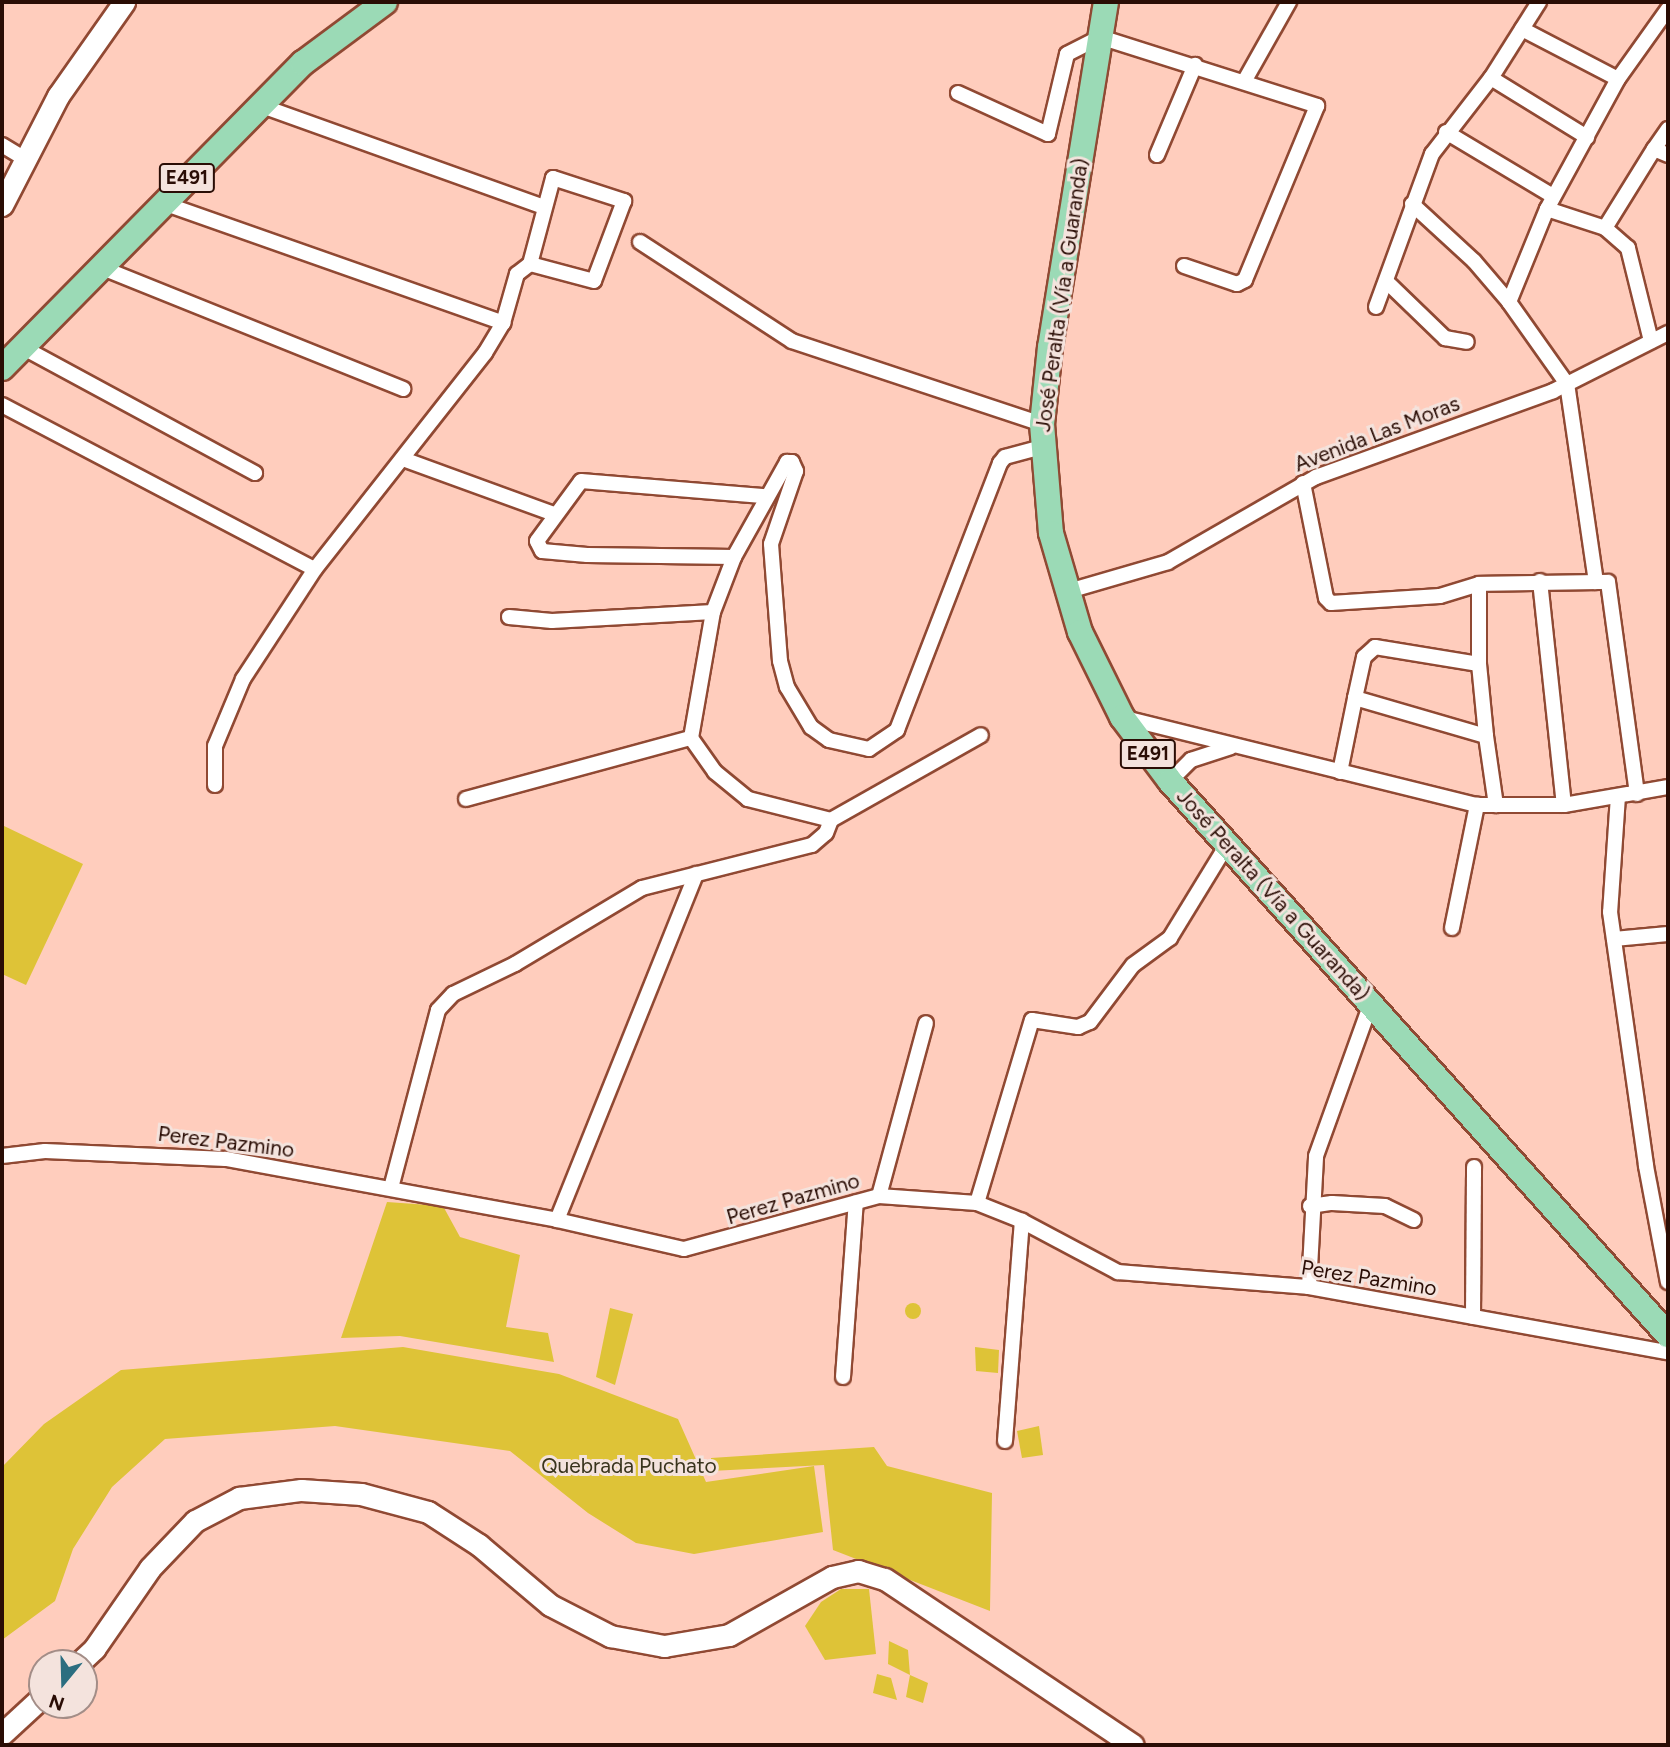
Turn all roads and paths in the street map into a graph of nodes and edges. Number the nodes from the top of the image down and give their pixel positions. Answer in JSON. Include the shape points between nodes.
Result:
{"nodes":[{"id":1,"x":124,"y":2,"type":"edge"},
{"id":2,"x":385,"y":2,"type":"edge"},
{"id":3,"x":1106,"y":2,"type":"edge"},
{"id":4,"x":1289,"y":2,"type":"edge"},
{"id":5,"x":1539,"y":2,"type":"edge"},
{"id":6,"x":1668,"y":9,"type":"edge"},
{"id":7,"x":1522,"y":29,"type":"junction"},
{"id":8,"x":1100,"y":37,"type":"junction"},
{"id":9,"x":1195,"y":65,"type":"junction"},
{"id":10,"x":1491,"y":78,"type":"junction"},
{"id":11,"x":1618,"y":79,"type":"junction"},
{"id":12,"x":1245,"y":80,"type":"junction"},
{"id":13,"x":958,"y":93,"type":"dead end"},
{"id":14,"x":259,"y":106,"type":"junction"},
{"id":15,"x":1668,"y":129,"type":"edge"},
{"id":16,"x":1446,"y":132,"type":"junction"},
{"id":17,"x":1587,"y":137,"type":"junction"},
{"id":18,"x":2,"y":145,"type":"edge"},
{"id":19,"x":1654,"y":149,"type":"junction"},
{"id":20,"x":1157,"y":155,"type":"dead end"},
{"id":21,"x":1668,"y":155,"type":"edge"},
{"id":22,"x":24,"y":158,"type":"junction"},
{"id":23,"x":1550,"y":202,"type":"junction"},
{"id":24,"x":163,"y":203,"type":"junction"},
{"id":25,"x":1412,"y":204,"type":"junction"},
{"id":26,"x":2,"y":205,"type":"edge"},
{"id":27,"x":544,"y":207,"type":"junction"},
{"id":28,"x":1605,"y":228,"type":"junction"},
{"id":29,"x":640,"y":242,"type":"dead end"},
{"id":30,"x":530,"y":264,"type":"junction"},
{"id":31,"x":1184,"y":266,"type":"dead end"},
{"id":32,"x":100,"y":267,"type":"junction"},
{"id":33,"x":1387,"y":282,"type":"junction"},
{"id":34,"x":1509,"y":302,"type":"junction"},
{"id":35,"x":1376,"y":307,"type":"dead end"},
{"id":36,"x":503,"y":323,"type":"junction"},
{"id":37,"x":1668,"y":332,"type":"edge"},
{"id":38,"x":1651,"y":341,"type":"junction"},
{"id":39,"x":1467,"y":342,"type":"dead end"},
{"id":40,"x":22,"y":347,"type":"junction"},
{"id":41,"x":2,"y":368,"type":"edge"},
{"id":42,"x":1567,"y":384,"type":"junction"},
{"id":43,"x":403,"y":389,"type":"dead end"},
{"id":44,"x":2,"y":405,"type":"edge"},
{"id":45,"x":1042,"y":436,"type":"junction"},
{"id":46,"x":403,"y":459,"type":"junction"},
{"id":47,"x":255,"y":473,"type":"dead end"},
{"id":48,"x":1303,"y":483,"type":"junction"},
{"id":49,"x":765,"y":496,"type":"junction"},
{"id":50,"x":555,"y":514,"type":"junction"},
{"id":51,"x":734,"y":557,"type":"junction"},
{"id":52,"x":315,"y":569,"type":"junction"},
{"id":53,"x":1540,"y":581,"type":"junction"},
{"id":54,"x":1596,"y":582,"type":"junction"},
{"id":55,"x":1479,"y":584,"type":"junction"},
{"id":56,"x":1065,"y":592,"type":"junction"},
{"id":57,"x":713,"y":612,"type":"junction"},
{"id":58,"x":509,"y":617,"type":"dead end"},
{"id":59,"x":1479,"y":664,"type":"junction"},
{"id":60,"x":1355,"y":698,"type":"junction"},
{"id":61,"x":1122,"y":717,"type":"junction"},
{"id":62,"x":981,"y":735,"type":"dead end"},
{"id":63,"x":1486,"y":736,"type":"junction"},
{"id":64,"x":691,"y":738,"type":"junction"},
{"id":65,"x":1231,"y":747,"type":"junction"},
{"id":66,"x":1340,"y":772,"type":"junction"},
{"id":67,"x":1170,"y":781,"type":"junction"},
{"id":68,"x":215,"y":785,"type":"dead end"},
{"id":69,"x":1668,"y":787,"type":"edge"},
{"id":70,"x":1637,"y":794,"type":"junction"},
{"id":71,"x":1618,"y":796,"type":"junction"},
{"id":72,"x":466,"y":799,"type":"dead end"},
{"id":73,"x":1477,"y":805,"type":"junction"},
{"id":74,"x":1496,"y":805,"type":"junction"},
{"id":75,"x":1564,"y":805,"type":"junction"},
{"id":76,"x":831,"y":820,"type":"junction"},
{"id":77,"x":1228,"y":843,"type":"junction"},
{"id":78,"x":696,"y":874,"type":"junction"},
{"id":79,"x":1452,"y":928,"type":"dead end"},
{"id":80,"x":1668,"y":934,"type":"edge"},
{"id":81,"x":1614,"y":939,"type":"junction"},
{"id":82,"x":1371,"y":1003,"type":"junction"},
{"id":83,"x":926,"y":1023,"type":"dead end"},
{"id":84,"x":2,"y":1156,"type":"edge"},
{"id":85,"x":1474,"y":1167,"type":"dead end"},
{"id":86,"x":391,"y":1188,"type":"junction"},
{"id":87,"x":879,"y":1196,"type":"junction"},
{"id":88,"x":856,"y":1202,"type":"junction"},
{"id":89,"x":977,"y":1203,"type":"junction"},
{"id":90,"x":1310,"y":1206,"type":"junction"},
{"id":91,"x":557,"y":1220,"type":"junction"},
{"id":92,"x":1414,"y":1220,"type":"dead end"},
{"id":93,"x":1022,"y":1221,"type":"junction"},
{"id":94,"x":1668,"y":1282,"type":"edge"},
{"id":95,"x":1309,"y":1287,"type":"junction"},
{"id":96,"x":1473,"y":1317,"type":"junction"},
{"id":97,"x":1668,"y":1335,"type":"edge"},
{"id":98,"x":1668,"y":1352,"type":"edge"},
{"id":99,"x":843,"y":1377,"type":"dead end"},
{"id":100,"x":1005,"y":1441,"type":"dead end"},
{"id":101,"x":94,"y":1649,"type":"edge"},
{"id":102,"x":28,"y":1710,"type":"edge"},
{"id":103,"x":2,"y":1734,"type":"edge"},
{"id":104,"x":1133,"y":1745,"type":"edge"}],
"edges":[{"from":1,"to":22,"type":"main road","via":[[58,96]]},
{"from":2,"to":14,"type":"highway","number":"E491","via":[[303,63]]},
{"from":3,"to":8,"type":"highway","name":"José Peralta (Vía a Guaranda)","number":"E491"},
{"from":4,"to":12,"type":"street"},
{"from":5,"to":7,"type":"street"},
{"from":6,"to":11,"type":"street"},
{"from":7,"to":10,"type":"street"},
{"from":7,"to":11,"type":"street"},
{"from":8,"to":9,"type":"street"},
{"from":8,"to":13,"type":"street","via":[[1067,54],[1048,134]]},
{"from":8,"to":45,"type":"highway","name":"José Peralta (Vía a Guaranda)","number":"E491"},
{"from":9,"to":12,"type":"street"},
{"from":9,"to":20,"type":"street"},
{"from":10,"to":16,"type":"street"},
{"from":10,"to":17,"type":"street"},
{"from":11,"to":17,"type":"street"},
{"from":12,"to":31,"type":"street","via":[[1317,106],[1245,280],[1237,284]]},
{"from":14,"to":24,"type":"highway","number":"E491"},
{"from":14,"to":27,"type":"street"},
{"from":15,"to":19,"type":"street"},
{"from":16,"to":23,"type":"street"},
{"from":16,"to":25,"type":"street"},
{"from":17,"to":23,"type":"street"},
{"from":18,"to":22,"type":"street"},
{"from":19,"to":21,"type":"street"},
{"from":19,"to":28,"type":"street"},
{"from":22,"to":26,"type":"main road"},
{"from":23,"to":28,"type":"street"},
{"from":23,"to":34,"type":"street"},
{"from":24,"to":32,"type":"highway","number":"E491"},
{"from":24,"to":36,"type":"street"},
{"from":25,"to":33,"type":"street"},
{"from":25,"to":34,"type":"street","via":[[1474,261]]},
{"from":27,"to":30,"type":"street"},
{"from":27,"to":30,"type":"street","via":[[553,178],[624,201],[594,281]]},
{"from":28,"to":38,"type":"street","via":[[1628,248]]},
{"from":29,"to":45,"type":"street","via":[[792,341]]},
{"from":30,"to":36,"type":"street","via":[[514,281]]},
{"from":32,"to":40,"type":"highway","number":"E491"},
{"from":32,"to":43,"type":"street"},
{"from":33,"to":35,"type":"street"},
{"from":33,"to":39,"type":"street","via":[[1445,338]]},
{"from":34,"to":42,"type":"street"},
{"from":36,"to":46,"type":"street"},
{"from":37,"to":38,"type":"street","name":"Avenida Las Moras"},
{"from":38,"to":42,"type":"street","name":"Avenida Las Moras"},
{"from":40,"to":41,"type":"highway","number":"E491"},
{"from":40,"to":47,"type":"street"},
{"from":42,"to":48,"type":"street","name":"Avenida Las Moras"},
{"from":42,"to":54,"type":"street"},
{"from":44,"to":52,"type":"street"},
{"from":45,"to":49,"type":"street","via":[[1000,463],[897,730],[869,748],[829,740],[811,727],[787,687],[780,661],[771,544],[796,471],[792,462],[782,468]]},
{"from":45,"to":56,"type":"highway","name":"José Peralta (Vía a Guaranda)","number":"E491","via":[[1051,533]]},
{"from":46,"to":50,"type":"street"},
{"from":46,"to":52,"type":"street"},
{"from":48,"to":55,"type":"street","via":[[1326,597],[1331,603],[1440,596]]},
{"from":48,"to":56,"type":"street","name":"Avenida Las Moras","via":[[1168,562]]},
{"from":49,"to":50,"type":"street","via":[[587,480],[574,485]]},
{"from":49,"to":51,"type":"street"},
{"from":50,"to":51,"type":"street","via":[[537,541],[542,551],[620,557]]},
{"from":51,"to":57,"type":"street"},
{"from":52,"to":68,"type":"street","via":[[243,679],[225,716],[213,762]]},
{"from":53,"to":54,"type":"street"},
{"from":53,"to":55,"type":"street"},
{"from":53,"to":75,"type":"street"},
{"from":54,"to":70,"type":"street","via":[[1608,582]]},
{"from":55,"to":59,"type":"street"},
{"from":56,"to":61,"type":"highway","name":"José Peralta (Vía a Guaranda)","number":"E491"},
{"from":57,"to":58,"type":"street","via":[[552,621]]},
{"from":57,"to":64,"type":"street"},
{"from":59,"to":60,"type":"street","via":[[1375,647],[1364,657]]},
{"from":59,"to":63,"type":"street"},
{"from":60,"to":63,"type":"street"},
{"from":60,"to":66,"type":"street"},
{"from":61,"to":65,"type":"street"},
{"from":61,"to":67,"type":"highway","name":"José Peralta (Vía a Guaranda)","number":"E491"},
{"from":62,"to":76,"type":"street"},
{"from":63,"to":74,"type":"street"},
{"from":64,"to":72,"type":"street"},
{"from":64,"to":76,"type":"street","via":[[715,772],[748,799]]},
{"from":65,"to":66,"type":"street"},
{"from":65,"to":67,"type":"street","via":[[1191,760]]},
{"from":66,"to":73,"type":"street"},
{"from":67,"to":77,"type":"highway","name":"José Peralta (Vía a Guaranda)","number":"E491"},
{"from":69,"to":70,"type":"street"},
{"from":70,"to":71,"type":"street"},
{"from":71,"to":75,"type":"street"},
{"from":71,"to":81,"type":"street","via":[[1610,912]]},
{"from":73,"to":74,"type":"street"},
{"from":73,"to":79,"type":"street"},
{"from":74,"to":75,"type":"street"},
{"from":76,"to":78,"type":"street","via":[[826,833],[812,845]]},
{"from":77,"to":82,"type":"highway","name":"José Peralta (Vía a Guaranda)","number":"E491"},
{"from":77,"to":89,"type":"street","via":[[1170,938],[1133,965],[1090,1021],[1078,1027],[1032,1020]]},
{"from":78,"to":86,"type":"street","via":[[642,888],[444,1001]]},
{"from":78,"to":91,"type":"street"},
{"from":80,"to":81,"type":"street"},
{"from":81,"to":94,"type":"street","via":[[1646,1166]]},
{"from":82,"to":90,"type":"street","via":[[1326,1118]]},
{"from":82,"to":97,"type":"highway","name":"José Peralta (Vía a Guaranda)","number":"E491"},
{"from":83,"to":87,"type":"street"},
{"from":84,"to":86,"type":"street","name":"Perez Pazmino","via":[[46,1151],[188,1154]]},
{"from":85,"to":96,"type":"street"},
{"from":86,"to":91,"type":"street","name":"Perez Pazmino"},
{"from":87,"to":88,"type":"street","name":"Perez Pazmino"},
{"from":87,"to":89,"type":"street","name":"Perez Pazmino"},
{"from":88,"to":91,"type":"street","name":"Perez Pazmino","via":[[684,1249]]},
{"from":88,"to":99,"type":"street"},
{"from":89,"to":93,"type":"street","name":"Perez Pazmino"},
{"from":90,"to":92,"type":"street","via":[[1385,1206]]},
{"from":90,"to":95,"type":"street"},
{"from":93,"to":95,"type":"street","name":"Perez Pazmino","via":[[1118,1272]]},
{"from":93,"to":100,"type":"street"},
{"from":95,"to":96,"type":"street","name":"Perez Pazmino"},
{"from":96,"to":98,"type":"street","name":"Perez Pazmino"},
{"from":101,"to":104,"type":"main road","via":[[150,1568],[195,1521],[239,1498],[301,1490],[361,1494],[429,1512],[479,1545],[550,1605],[610,1636],[664,1646],[729,1635],[832,1577],[858,1571],[886,1579]]},
{"from":102,"to":103,"type":"main road"}]}
